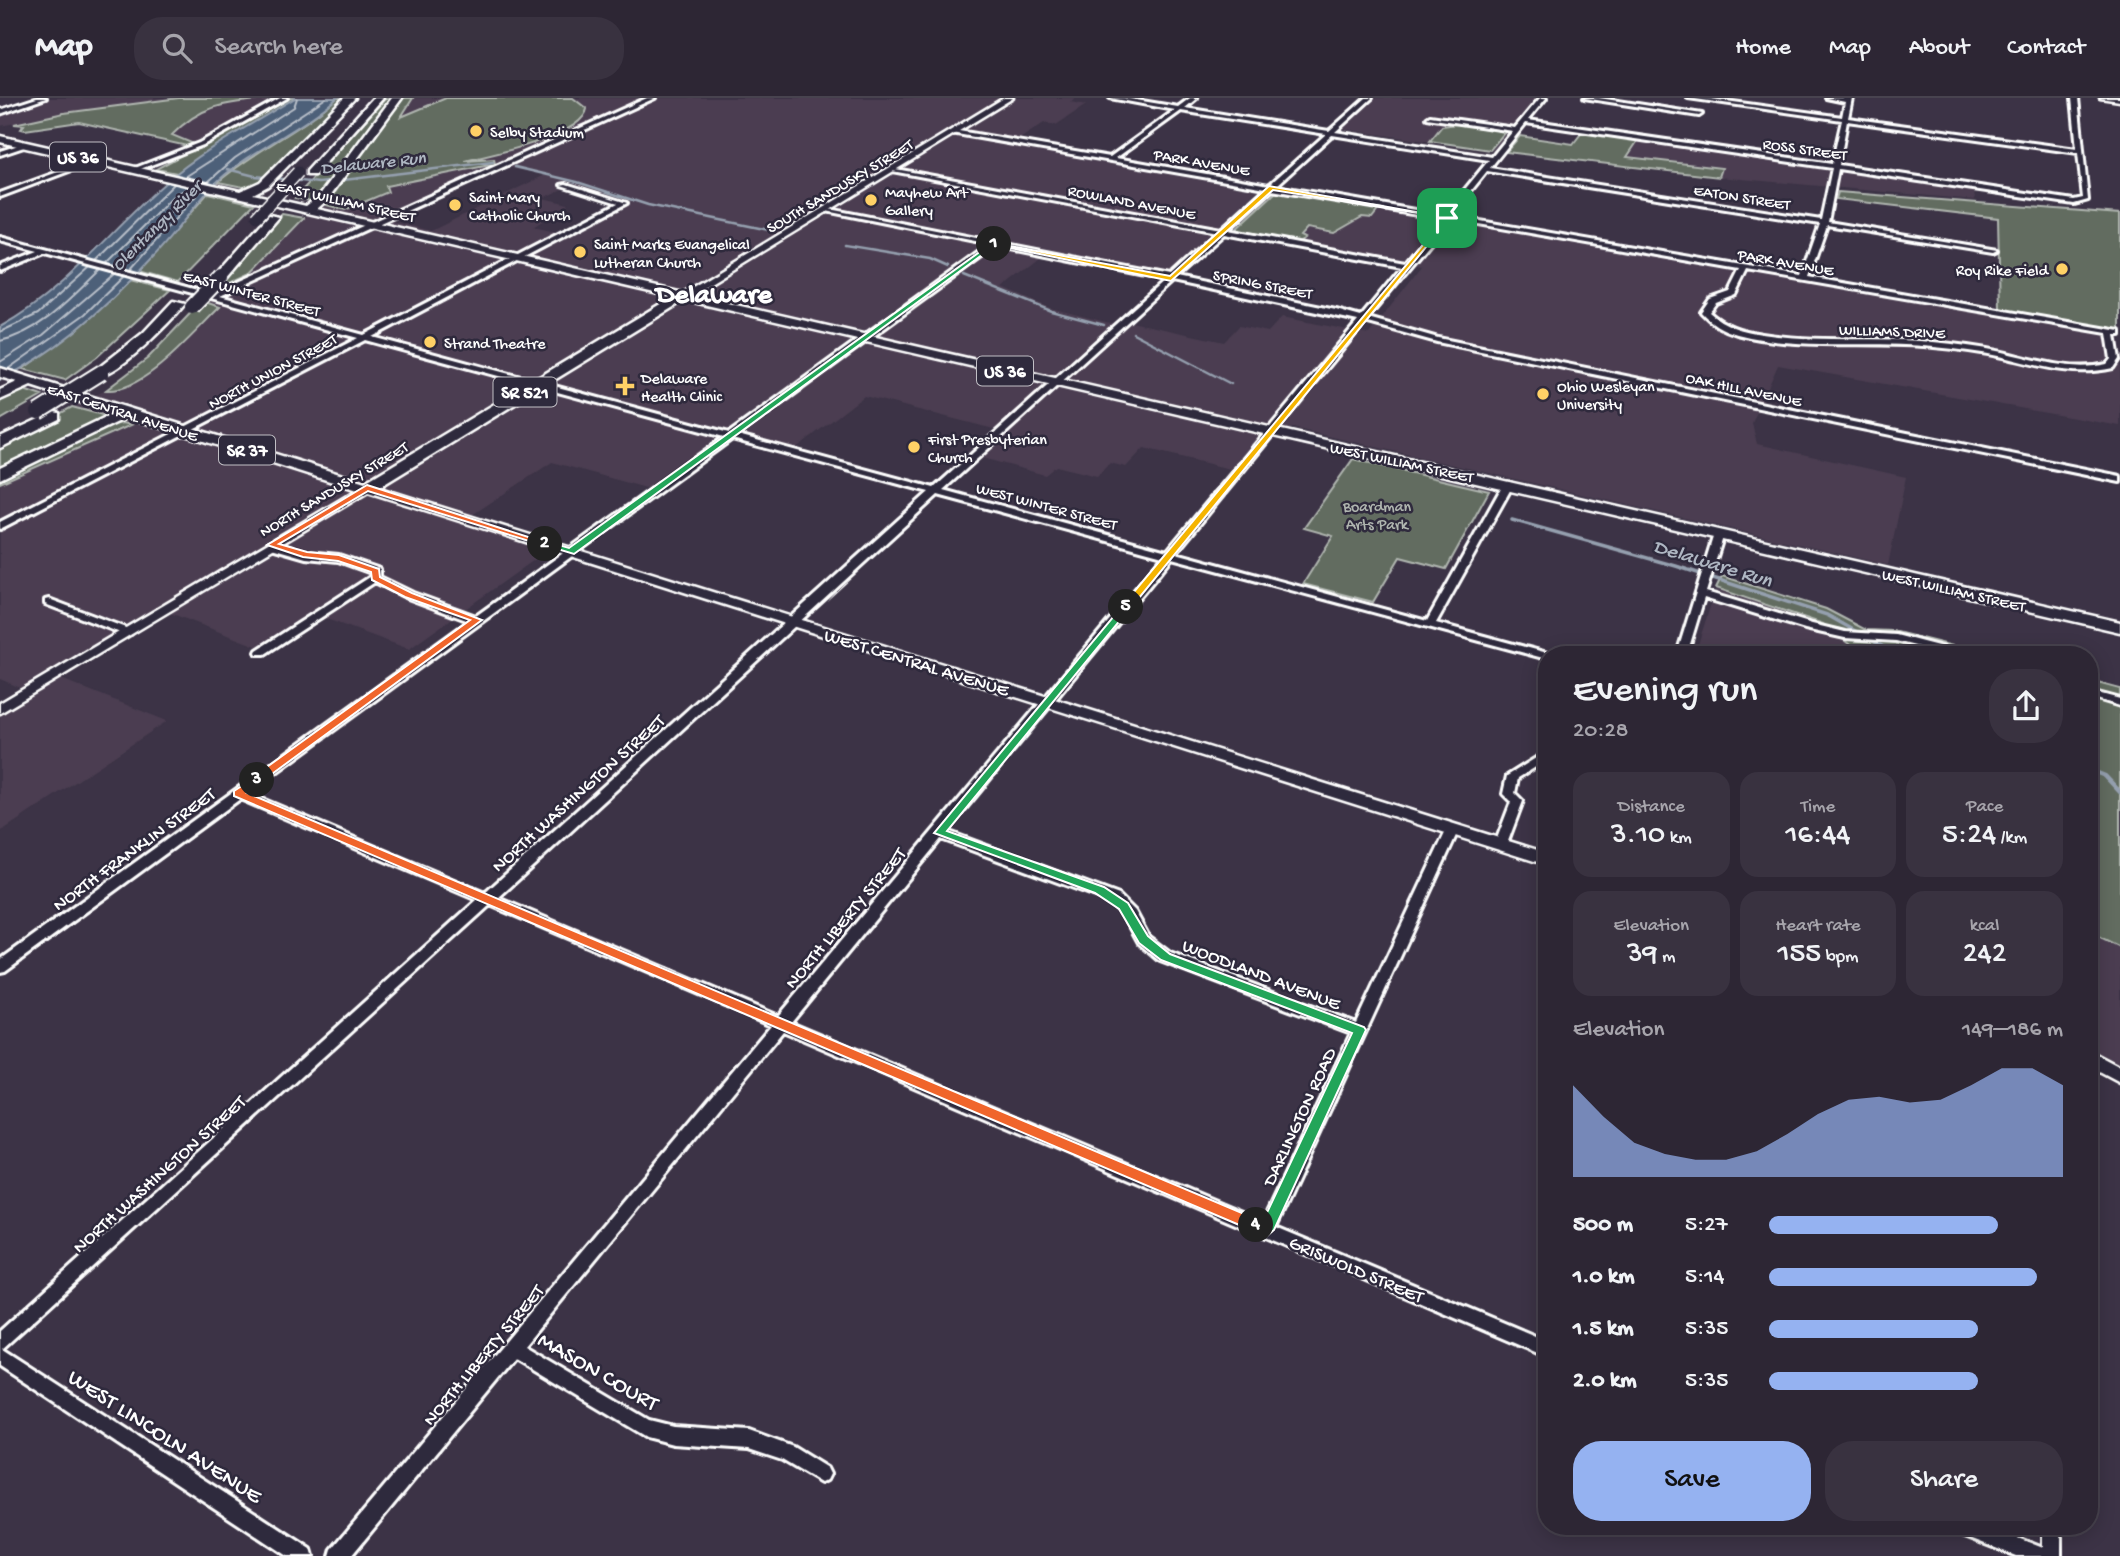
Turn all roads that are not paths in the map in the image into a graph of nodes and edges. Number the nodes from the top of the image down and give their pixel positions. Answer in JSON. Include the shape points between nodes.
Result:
{"nodes":[{"id":1,"x":43,"y":98,"type":"edge"},
{"id":2,"x":284,"y":98,"type":"edge"},
{"id":3,"x":350,"y":98,"type":"edge"},
{"id":4,"x":363,"y":98,"type":"edge"},
{"id":5,"x":378,"y":98,"type":"edge"},
{"id":6,"x":397,"y":98,"type":"edge"},
{"id":7,"x":652,"y":98,"type":"edge"},
{"id":8,"x":991,"y":98,"type":"edge"},
{"id":9,"x":1113,"y":98,"type":"edge"},
{"id":10,"x":1143,"y":98,"type":"edge"},
{"id":11,"x":1194,"y":98,"type":"edge"},
{"id":12,"x":1369,"y":98,"type":"edge"},
{"id":13,"x":1544,"y":98,"type":"edge"},
{"id":14,"x":1587,"y":98,"type":"edge"},
{"id":15,"x":1690,"y":98,"type":"edge"},
{"id":16,"x":1829,"y":98,"type":"edge"},
{"id":17,"x":2075,"y":98,"type":"edge"},
{"id":18,"x":2105,"y":98,"type":"edge"},
{"id":19,"x":1008,"y":99,"type":"edge"},
{"id":20,"x":1848,"y":99,"type":"edge"},
{"id":21,"x":2120,"y":99,"type":"edge"},
{"id":22,"x":1182,"y":107,"type":"junction"},
{"id":23,"x":0,"y":112,"type":"edge"},
{"id":24,"x":1699,"y":114,"type":"dead end"},
{"id":25,"x":1430,"y":118,"type":"dead end"},
{"id":26,"x":1844,"y":119,"type":"junction"},
{"id":27,"x":1525,"y":121,"type":"junction"},
{"id":28,"x":1334,"y":130,"type":"junction"},
{"id":29,"x":1517,"y":130,"type":"junction"},
{"id":30,"x":953,"y":132,"type":"junction"},
{"id":31,"x":0,"y":139,"type":"edge"},
{"id":32,"x":25,"y":145,"type":"junction"},
{"id":33,"x":2080,"y":151,"type":"junction"},
{"id":34,"x":0,"y":153,"type":"edge"},
{"id":35,"x":1494,"y":159,"type":"junction"},
{"id":36,"x":1110,"y":160,"type":"junction"},
{"id":37,"x":93,"y":161,"type":"junction"},
{"id":38,"x":1836,"y":167,"type":"junction"},
{"id":39,"x":892,"y":169,"type":"junction"},
{"id":40,"x":1486,"y":169,"type":"junction"},
{"id":41,"x":133,"y":170,"type":"junction"},
{"id":42,"x":564,"y":185,"type":"dead end"},
{"id":43,"x":1272,"y":188,"type":"junction"},
{"id":44,"x":243,"y":194,"type":"junction"},
{"id":45,"x":0,"y":195,"type":"edge"},
{"id":46,"x":310,"y":209,"type":"junction"},
{"id":47,"x":826,"y":209,"type":"junction"},
{"id":48,"x":1447,"y":217,"type":"junction"},
{"id":49,"x":1824,"y":223,"type":"junction"},
{"id":50,"x":374,"y":224,"type":"junction"},
{"id":51,"x":1223,"y":232,"type":"junction"},
{"id":52,"x":0,"y":239,"type":"edge"},
{"id":53,"x":996,"y":243,"type":"junction"},
{"id":54,"x":1993,"y":250,"type":"dead end"},
{"id":55,"x":45,"y":251,"type":"junction"},
{"id":56,"x":519,"y":257,"type":"junction"},
{"id":57,"x":1407,"y":266,"type":"junction"},
{"id":58,"x":1746,"y":268,"type":"junction"},
{"id":59,"x":0,"y":269,"type":"edge"},
{"id":60,"x":214,"y":275,"type":"junction"},
{"id":61,"x":1171,"y":279,"type":"junction"},
{"id":62,"x":1805,"y":279,"type":"junction"},
{"id":63,"x":214,"y":296,"type":"junction"},
{"id":64,"x":683,"y":296,"type":"junction"},
{"id":65,"x":185,"y":305,"type":"junction"},
{"id":66,"x":1364,"y":318,"type":"junction"},
{"id":67,"x":2116,"y":333,"type":"edge"},
{"id":68,"x":365,"y":337,"type":"junction"},
{"id":69,"x":864,"y":338,"type":"junction"},
{"id":70,"x":6,"y":374,"type":"edge"},
{"id":71,"x":30,"y":381,"type":"junction"},
{"id":72,"x":1057,"y":383,"type":"junction"},
{"id":73,"x":538,"y":384,"type":"junction"},
{"id":74,"x":0,"y":396,"type":"edge"},
{"id":75,"x":127,"y":412,"type":"junction"},
{"id":76,"x":185,"y":430,"type":"junction"},
{"id":77,"x":0,"y":433,"type":"edge"},
{"id":78,"x":1271,"y":433,"type":"junction"},
{"id":79,"x":730,"y":435,"type":"junction"},
{"id":80,"x":0,"y":443,"type":"edge"},
{"id":81,"x":0,"y":474,"type":"edge"},
{"id":82,"x":2120,"y":480,"type":"edge"},
{"id":83,"x":1508,"y":485,"type":"junction"},
{"id":84,"x":367,"y":488,"type":"junction"},
{"id":85,"x":938,"y":492,"type":"junction"},
{"id":86,"x":0,"y":526,"type":"edge"},
{"id":87,"x":1719,"y":534,"type":"junction"},
{"id":88,"x":271,"y":545,"type":"junction"},
{"id":89,"x":571,"y":552,"type":"junction"},
{"id":90,"x":1170,"y":554,"type":"junction"},
{"id":91,"x":376,"y":578,"type":"junction"},
{"id":92,"x":1701,"y":594,"type":"junction"},
{"id":93,"x":48,"y":602,"type":"dead end"},
{"id":94,"x":477,"y":620,"type":"junction"},
{"id":95,"x":794,"y":622,"type":"junction"},
{"id":96,"x":1430,"y":625,"type":"junction"},
{"id":97,"x":2120,"y":627,"type":"edge"},
{"id":98,"x":127,"y":632,"type":"junction"},
{"id":99,"x":1685,"y":646,"type":"edge"},
{"id":100,"x":1924,"y":646,"type":"edge"},
{"id":101,"x":261,"y":652,"type":"dead end"},
{"id":102,"x":1538,"y":654,"type":"edge"},
{"id":103,"x":2098,"y":696,"type":"edge"},
{"id":104,"x":1048,"y":702,"type":"junction"},
{"id":105,"x":2120,"y":703,"type":"edge"},
{"id":106,"x":0,"y":709,"type":"edge"},
{"id":107,"x":1538,"y":761,"type":"edge"},
{"id":108,"x":238,"y":793,"type":"junction"},
{"id":109,"x":1453,"y":829,"type":"junction"},
{"id":110,"x":939,"y":833,"type":"junction"},
{"id":111,"x":1501,"y":844,"type":"junction"},
{"id":112,"x":1538,"y":856,"type":"edge"},
{"id":113,"x":487,"y":899,"type":"junction"},
{"id":114,"x":0,"y":967,"type":"edge"},
{"id":115,"x":781,"y":1023,"type":"junction"},
{"id":116,"x":1359,"y":1030,"type":"junction"},
{"id":117,"x":2098,"y":1063,"type":"edge"},
{"id":118,"x":2120,"y":1076,"type":"edge"},
{"id":119,"x":1267,"y":1230,"type":"junction"},
{"id":120,"x":0,"y":1342,"type":"edge"},
{"id":121,"x":1538,"y":1345,"type":"edge"},
{"id":122,"x":512,"y":1348,"type":"junction"},
{"id":123,"x":0,"y":1356,"type":"edge"},
{"id":124,"x":821,"y":1474,"type":"dead end"},
{"id":125,"x":1986,"y":1535,"type":"edge"},
{"id":126,"x":2052,"y":1535,"type":"edge"},
{"id":127,"x":304,"y":1556,"type":"edge"},
{"id":128,"x":339,"y":1556,"type":"edge"},
{"id":129,"x":2039,"y":1556,"type":"edge"},
{"id":130,"x":2052,"y":1556,"type":"edge"}],
"edges":[{"from":1,"to":23,"type":"street"},
{"from":2,"to":41,"type":"street","via":[[201,144]]},
{"from":3,"to":44,"type":"highway","via":[[270,178]]},
{"from":4,"to":60,"type":"highway","bridge":true,"via":[[257,217]]},
{"from":5,"to":60,"type":"highway","via":[[273,217]]},
{"from":6,"to":46,"type":"highway"},
{"from":7,"to":50,"type":"street"},
{"from":8,"to":19,"type":"street"},
{"from":9,"to":22,"type":"street"},
{"from":10,"to":22,"type":"street"},
{"from":11,"to":22,"type":"street"},
{"from":12,"to":28,"type":"street","name":"NORTH WASHINGTON STREET"},
{"from":13,"to":27,"type":"street","name":"NORTH LIBERTY STREET"},
{"from":14,"to":24,"type":"street"},
{"from":15,"to":26,"type":"street"},
{"from":16,"to":20,"type":"street"},
{"from":17,"to":33,"type":"street"},
{"from":18,"to":21,"type":"street"},
{"from":19,"to":30,"type":"street","name":"SOUTH SANDUSKY STREET"},
{"from":20,"to":26,"type":"street"},
{"from":22,"to":28,"type":"street"},
{"from":22,"to":36,"type":"street"},
{"from":25,"to":29,"type":"street"},
{"from":26,"to":33,"type":"street"},
{"from":26,"to":38,"type":"street"},
{"from":27,"to":29,"type":"street","name":"NORTH LIBERTY STREET"},
{"from":27,"to":38,"type":"street","name":"ROSS STREET"},
{"from":28,"to":35,"type":"street"},
{"from":28,"to":43,"type":"street","name":"NORTH WASHINGTON STREET"},
{"from":29,"to":35,"type":"street","name":"NORTH LIBERTY STREET"},
{"from":30,"to":36,"type":"street","name":"PARK AVENUE"},
{"from":30,"to":39,"type":"street","name":"SOUTH SANDUSKY STREET"},
{"from":31,"to":32,"type":"highway","name":"EAST WILLIAM STREET","number":"US 36"},
{"from":32,"to":34,"type":"street"},
{"from":32,"to":37,"type":"highway","name":"EAST WILLIAM STREET","number":"US 36"},
{"from":33,"to":38,"type":"street","name":"ROSS STREET","via":[[2086,199],[2081,201]]},
{"from":35,"to":40,"type":"street","name":"NORTH LIBERTY STREET"},
{"from":36,"to":43,"type":"street","name":"PARK AVENUE"},
{"from":37,"to":41,"type":"highway","name":"EAST WILLIAM STREET","number":"US 36"},
{"from":37,"to":45,"type":"street"},
{"from":38,"to":49,"type":"street"},
{"from":39,"to":47,"type":"street","name":"SOUTH SANDUSKY STREET"},
{"from":39,"to":51,"type":"street","name":"ROWLAND AVENUE"},
{"from":40,"to":48,"type":"street","name":"NORTH LIBERTY STREET"},
{"from":40,"to":49,"type":"street","name":"EATON STREET"},
{"from":41,"to":44,"type":"highway","name":"EAST WILLIAM STREET","number":"US 36"},
{"from":42,"to":56,"type":"street","name":"NORTH UNION STREET","via":[[624,203]]},
{"from":43,"to":48,"type":"street","name":"PARK AVENUE"},
{"from":43,"to":51,"type":"street","name":"NORTH WASHINGTON STREET"},
{"from":44,"to":46,"type":"highway","name":"EAST WILLIAM STREET","number":"US 36"},
{"from":46,"to":50,"type":"highway","name":"EAST WILLIAM STREET","number":"US 36"},
{"from":47,"to":53,"type":"street","name":"SPRING STREET"},
{"from":47,"to":64,"type":"street","name":"SOUTH SANDUSKY STREET"},
{"from":48,"to":57,"type":"street","name":"NORTH LIBERTY STREET"},
{"from":48,"to":58,"type":"street","name":"PARK AVENUE"},
{"from":49,"to":54,"type":"street","name":"EATON STREET"},
{"from":49,"to":62,"type":"street"},
{"from":50,"to":56,"type":"highway","name":"EAST WILLIAM STREET","number":"US 36"},
{"from":50,"to":63,"type":"street"},
{"from":51,"to":57,"type":"street","name":"ROWLAND AVENUE"},
{"from":51,"to":61,"type":"street","name":"NORTH WASHINGTON STREET"},
{"from":52,"to":55,"type":"street","name":"EAST WINTER STREET"},
{"from":53,"to":61,"type":"street","name":"SPRING STREET"},
{"from":53,"to":69,"type":"street","name":"NORTH FRANKLIN STREET"},
{"from":55,"to":59,"type":"street"},
{"from":55,"to":63,"type":"street","name":"EAST WINTER STREET"},
{"from":56,"to":64,"type":"highway","name":"EAST WILLIAM STREET","number":"US 36"},
{"from":56,"to":68,"type":"street","name":"NORTH UNION STREET"},
{"from":57,"to":66,"type":"street","name":"NORTH LIBERTY STREET"},
{"from":58,"to":62,"type":"street","name":"PARK AVENUE"},
{"from":58,"to":67,"type":"street","name":"WILLIAMS DRIVE","via":[[1733,293],[1713,301],[1705,312],[1727,327],[1768,337],[1949,346],[2091,370],[2110,366],[2115,359]]},
{"from":60,"to":65,"type":"highway","bridge":true},
{"from":61,"to":66,"type":"street","name":"SPRING STREET"},
{"from":61,"to":72,"type":"street","name":"NORTH WASHINGTON STREET"},
{"from":62,"to":67,"type":"street","name":"PARK AVENUE"},
{"from":63,"to":68,"type":"street","name":"EAST WINTER STREET"},
{"from":64,"to":69,"type":"highway","name":"WEST WILLIAM STREET","number":"US 36"},
{"from":64,"to":73,"type":"highway","name":"NORTH SANDUSKY STREET","number":"SR 521"},
{"from":65,"to":77,"type":"highway","bridge":true,"via":[[102,372]]},
{"from":65,"to":80,"type":"highway","via":[[157,344],[118,377]]},
{"from":66,"to":78,"type":"street","name":"NORTH LIBERTY STREET"},
{"from":66,"to":82,"type":"street","name":"OAK HILL AVENUE","via":[[1437,340]]},
{"from":68,"to":73,"type":"street","name":"EAST WINTER STREET"},
{"from":68,"to":76,"type":"street","name":"NORTH UNION STREET"},
{"from":69,"to":72,"type":"highway","name":"WEST WILLIAM STREET","number":"US 36"},
{"from":69,"to":79,"type":"street","name":"NORTH FRANKLIN STREET"},
{"from":70,"to":71,"type":"highway","name":"EAST CENTRAL AVENUE","number":"SR 37"},
{"from":71,"to":74,"type":"highway"},
{"from":71,"to":75,"type":"highway","name":"EAST CENTRAL AVENUE","number":"SR 37"},
{"from":72,"to":78,"type":"highway","name":"WEST WILLIAM STREET","number":"US 36"},
{"from":72,"to":85,"type":"street","name":"NORTH WASHINGTON STREET"},
{"from":73,"to":79,"type":"street","name":"WEST WINTER STREET"},
{"from":73,"to":84,"type":"highway","name":"NORTH SANDUSKY STREET","number":"SR 521"},
{"from":75,"to":76,"type":"highway","name":"EAST CENTRAL AVENUE","number":"SR 37"},
{"from":75,"to":81,"type":"highway"},
{"from":76,"to":84,"type":"highway","name":"EAST CENTRAL AVENUE","number":"SR 37"},
{"from":76,"to":86,"type":"street","name":"NORTH UNION STREET"},
{"from":78,"to":83,"type":"highway","name":"WEST WILLIAM STREET","number":"US 36"},
{"from":78,"to":90,"type":"street","name":"NORTH LIBERTY STREET"},
{"from":79,"to":85,"type":"street","name":"WEST WINTER STREET"},
{"from":79,"to":89,"type":"street","name":"NORTH FRANKLIN STREET"},
{"from":83,"to":87,"type":"highway","name":"WEST WILLIAM STREET","number":"US 36"},
{"from":83,"to":96,"type":"street"},
{"from":84,"to":88,"type":"street","name":"NORTH SANDUSKY STREET"},
{"from":84,"to":89,"type":"street","name":"WEST CENTRAL AVENUE","number":"SR 37"},
{"from":85,"to":90,"type":"street","name":"WEST WINTER STREET"},
{"from":85,"to":95,"type":"street","name":"NORTH WASHINGTON STREET"},
{"from":87,"to":92,"type":"street"},
{"from":87,"to":97,"type":"highway","name":"WEST WILLIAM STREET","number":"US 36"},
{"from":88,"to":91,"type":"street","via":[[339,558],[376,570]]},
{"from":88,"to":98,"type":"street","name":"NORTH SANDUSKY STREET"},
{"from":89,"to":94,"type":"street","name":"NORTH FRANKLIN STREET"},
{"from":89,"to":95,"type":"street","name":"WEST CENTRAL AVENUE","number":"SR 37"},
{"from":90,"to":96,"type":"street","name":"WEST WINTER STREET"},
{"from":90,"to":104,"type":"street","name":"NORTH LIBERTY STREET"},
{"from":91,"to":94,"type":"street"},
{"from":91,"to":101,"type":"street"},
{"from":92,"to":99,"type":"street"},
{"from":92,"to":100,"type":"street","via":[[1809,627]]},
{"from":93,"to":98,"type":"street"},
{"from":94,"to":108,"type":"street","name":"NORTH FRANKLIN STREET"},
{"from":95,"to":104,"type":"street","name":"WEST CENTRAL AVENUE","number":"SR 37"},
{"from":95,"to":113,"type":"street","name":"NORTH WASHINGTON STREET"},
{"from":96,"to":102,"type":"street","name":"WEST WINTER STREET"},
{"from":98,"to":106,"type":"street","name":"NORTH SANDUSKY STREET"},
{"from":103,"to":105,"type":"street"},
{"from":104,"to":109,"type":"street","name":"WEST CENTRAL AVENUE","number":"SR 37"},
{"from":104,"to":110,"type":"street","name":"NORTH LIBERTY STREET"},
{"from":107,"to":111,"type":"street","via":[[1513,776],[1509,794],[1517,802]]},
{"from":108,"to":113,"type":"street","name":"GRISWOLD STREET"},
{"from":108,"to":114,"type":"street","name":"NORTH FRANKLIN STREET"},
{"from":109,"to":111,"type":"street","name":"WEST CENTRAL AVENUE","number":"SR 37"},
{"from":109,"to":116,"type":"street","name":"DARLINGTON ROAD"},
{"from":110,"to":115,"type":"street","name":"NORTH LIBERTY STREET"},
{"from":110,"to":116,"type":"street","name":"WOODLAND AVENUE","via":[[1100,890],[1124,906],[1144,940],[1165,957]]},
{"from":111,"to":112,"type":"street","name":"WEST CENTRAL AVENUE","number":"SR 37"},
{"from":113,"to":115,"type":"street","name":"GRISWOLD STREET"},
{"from":113,"to":120,"type":"street","name":"NORTH WASHINGTON STREET"},
{"from":115,"to":119,"type":"street","name":"GRISWOLD STREET"},
{"from":115,"to":122,"type":"street","name":"NORTH LIBERTY STREET"},
{"from":116,"to":119,"type":"street","name":"DARLINGTON ROAD"},
{"from":117,"to":118,"type":"street"},
{"from":119,"to":121,"type":"street","name":"GRISWOLD STREET"},
{"from":122,"to":124,"type":"street","name":"MASON COURT","via":[[646,1428],[673,1435],[749,1440],[788,1453]]},
{"from":122,"to":128,"type":"street","name":"NORTH LIBERTY STREET"},
{"from":123,"to":127,"type":"street","name":"WEST LINCOLN AVENUE"},
{"from":125,"to":129,"type":"street"},
{"from":126,"to":130,"type":"street"}]}
